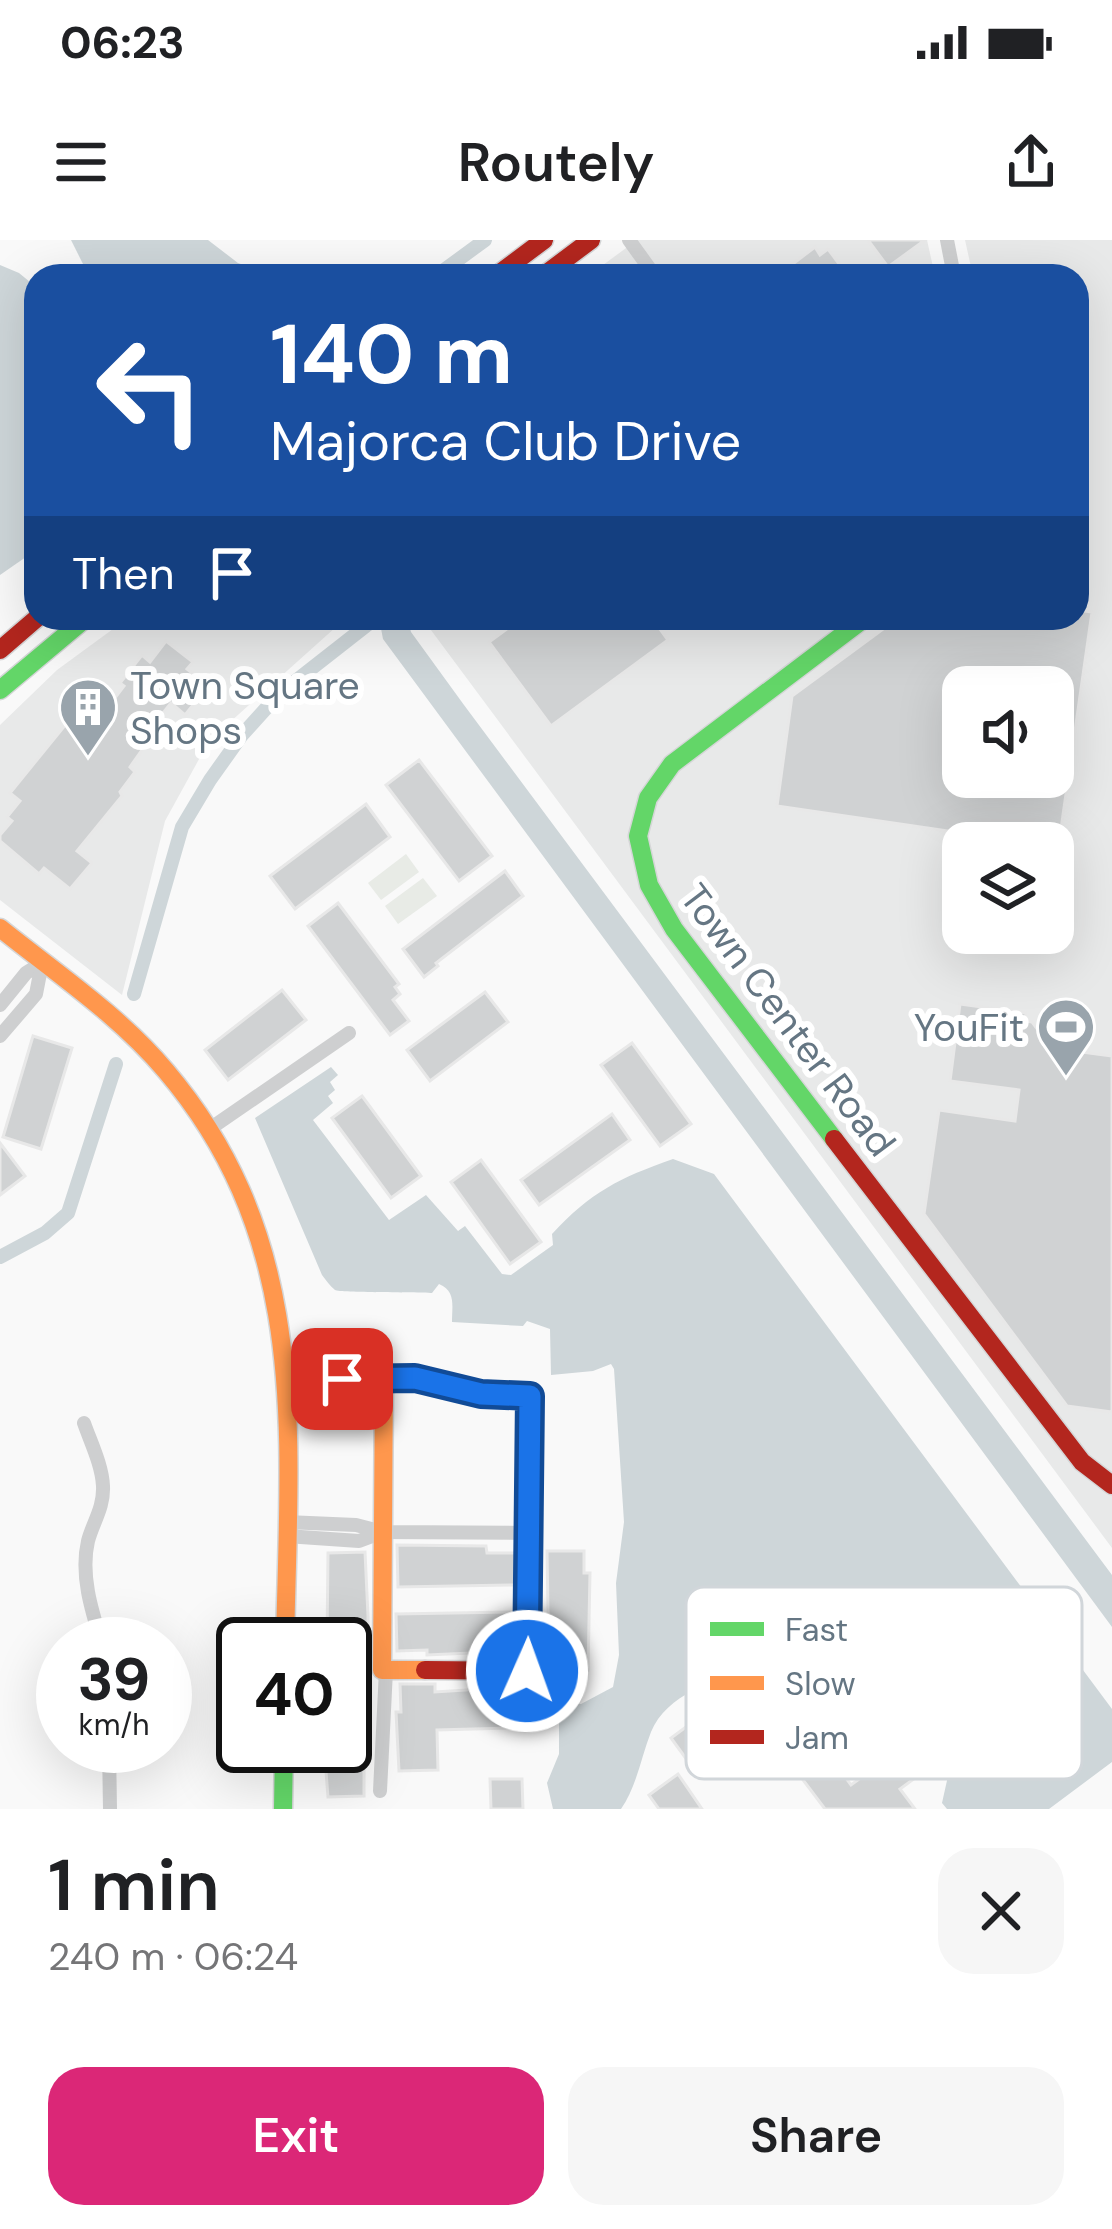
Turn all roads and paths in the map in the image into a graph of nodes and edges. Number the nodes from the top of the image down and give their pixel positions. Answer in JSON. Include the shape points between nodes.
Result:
{"nodes":[{"id":1,"x":544,"y":240,"type":"edge"},
{"id":2,"x":591,"y":240,"type":"edge"},
{"id":3,"x":512,"y":264,"type":"edge"},
{"id":4,"x":559,"y":264,"type":"edge"},
{"id":5,"x":24,"y":629,"type":"edge"},
{"id":6,"x":72,"y":630,"type":"edge"},
{"id":7,"x":849,"y":630,"type":"edge"},
{"id":8,"x":0,"y":650,"type":"edge"},
{"id":9,"x":0,"y":690,"type":"edge"},
{"id":10,"x":0,"y":928,"type":"edge"},
{"id":11,"x":42,"y":963,"type":"junction"},
{"id":12,"x":0,"y":1005,"type":"edge"},
{"id":13,"x":350,"y":1033,"type":"dead end"},
{"id":14,"x":0,"y":1036,"type":"edge"},
{"id":15,"x":211,"y":1128,"type":"junction"},
{"id":16,"x":384,"y":1377,"type":"junction"},
{"id":17,"x":342,"y":1379,"type":"dead end"},
{"id":18,"x":84,"y":1423,"type":"dead end"},
{"id":19,"x":1112,"y":1485,"type":"edge"},
{"id":20,"x":286,"y":1529,"type":"junction"},
{"id":21,"x":383,"y":1532,"type":"junction"},
{"id":22,"x":529,"y":1533,"type":"junction"},
{"id":23,"x":94,"y":1617,"type":"edge"},
{"id":24,"x":285,"y":1617,"type":"edge"},
{"id":25,"x":386,"y":1670,"type":"junction"},
{"id":26,"x":109,"y":1773,"type":"edge"},
{"id":27,"x":284,"y":1773,"type":"edge"},
{"id":28,"x":380,"y":1791,"type":"dead end"},
{"id":29,"x":110,"y":1809,"type":"edge"},
{"id":30,"x":283,"y":1809,"type":"edge"}],
"edges":[{"from":1,"to":3,"type":"street"},
{"from":2,"to":4,"type":"street"},
{"from":5,"to":8,"type":"street"},
{"from":6,"to":9,"type":"street"},
{"from":7,"to":19,"type":"street","name":"Town Center Road","via":[[672,764],[648,792],[639,859],[652,897],[779,1066],[1082,1462]]},
{"from":10,"to":11,"type":"street"},
{"from":11,"to":12,"type":"street"},
{"from":11,"to":14,"type":"street","via":[[36,994]]},
{"from":11,"to":15,"type":"street","via":[[138,1042]]},
{"from":13,"to":15,"type":"street"},
{"from":15,"to":20,"type":"street","via":[[249,1199],[279,1298]]},
{"from":16,"to":17,"type":"street"},
{"from":16,"to":21,"type":"street"},
{"from":16,"to":22,"type":"street","via":[[530,1396]]},
{"from":18,"to":23,"type":"street","via":[[103,1490],[86,1560]]},
{"from":20,"to":21,"type":"street","via":[[356,1525]]},
{"from":20,"to":24,"type":"street"},
{"from":21,"to":22,"type":"street"},
{"from":21,"to":25,"type":"street"},
{"from":22,"to":25,"type":"street","via":[[528,1671]]},
{"from":25,"to":28,"type":"street"},
{"from":26,"to":29,"type":"street"},
{"from":27,"to":30,"type":"street"}]}
